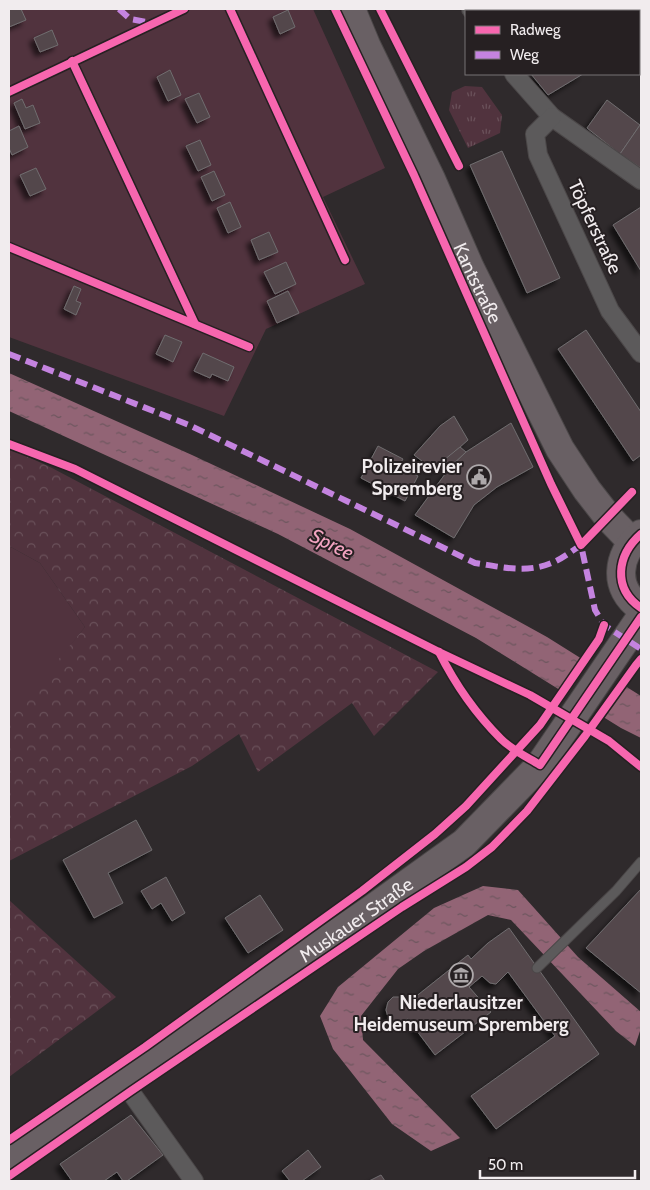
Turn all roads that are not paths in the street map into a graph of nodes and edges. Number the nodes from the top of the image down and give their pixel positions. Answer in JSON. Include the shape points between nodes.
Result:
{"nodes":[{"id":1,"x":351,"y":9,"type":"edge"},
{"id":2,"x":515,"y":75,"type":"edge"},
{"id":3,"x":552,"y":117,"type":"junction"},
{"id":4,"x":641,"y":180,"type":"edge"},
{"id":5,"x":641,"y":353,"type":"edge"},
{"id":6,"x":637,"y":538,"type":"edge"},
{"id":7,"x":640,"y":606,"type":"edge"},
{"id":8,"x":641,"y":862,"type":"edge"},
{"id":9,"x":540,"y":966,"type":"dead end"},
{"id":10,"x":122,"y":1080,"type":"junction"},
{"id":11,"x":9,"y":1158,"type":"edge"},
{"id":12,"x":194,"y":1181,"type":"edge"}],
"edges":[{"from":1,"to":6,"type":"main road","name":"Kantstraße","via":[[470,268],[560,450],[608,517]]},
{"from":2,"to":3,"type":"street"},
{"from":3,"to":4,"type":"street"},
{"from":3,"to":5,"type":"street","name":"Töpferstraße","via":[[535,134],[538,156],[610,311]]},
{"from":6,"to":7,"type":"main road","via":[[624,553],[621,580],[626,592]]},
{"from":7,"to":10,"type":"main road","name":"Muskauer Straße","via":[[609,663],[540,765],[464,843]]},
{"from":8,"to":9,"type":"lane"},
{"from":10,"to":11,"type":"main road","name":"Muskauer Straße"},
{"from":10,"to":12,"type":"street"}]}
